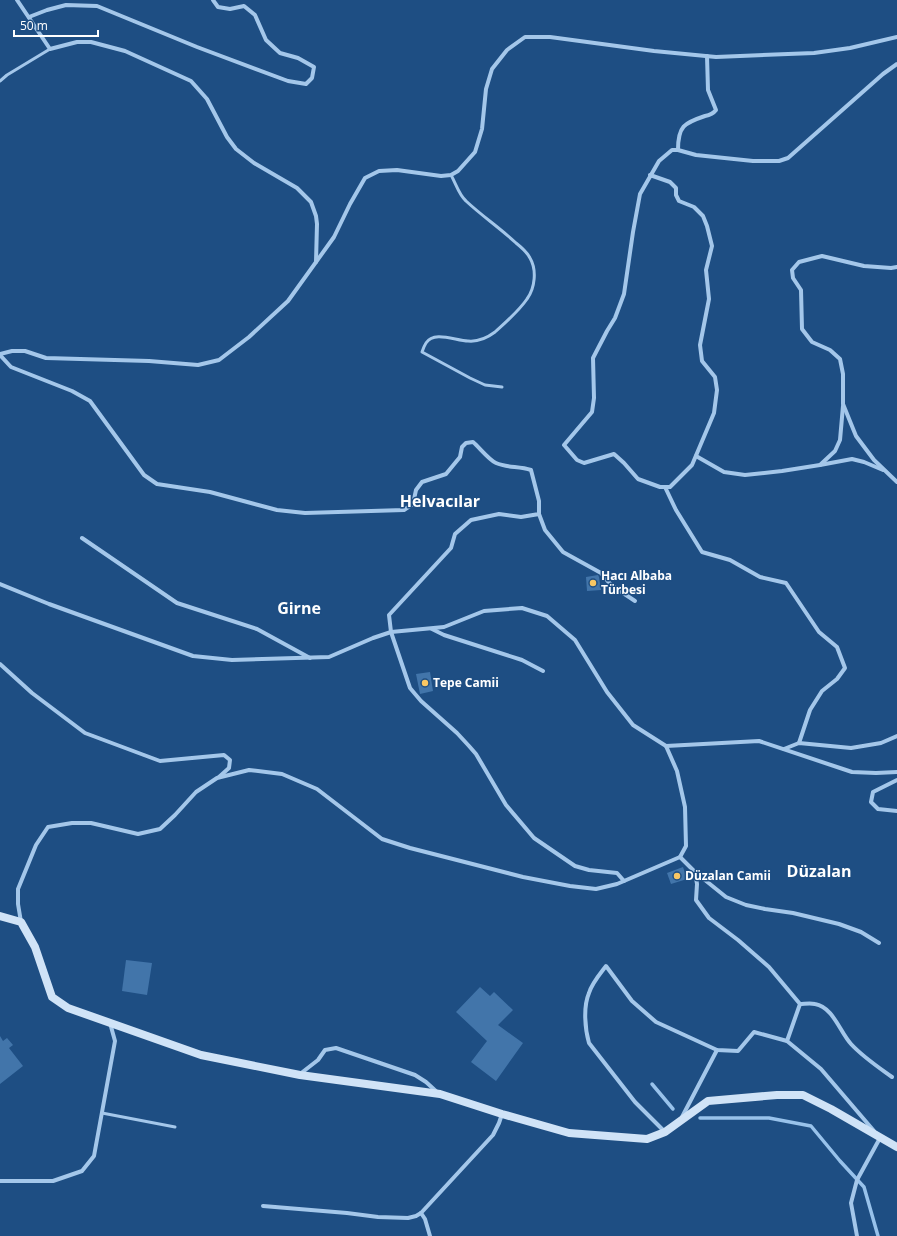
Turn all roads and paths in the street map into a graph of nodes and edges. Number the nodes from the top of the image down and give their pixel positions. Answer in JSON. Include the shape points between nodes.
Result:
{"nodes":[{"id":1,"x":17,"y":0,"type":"edge"},
{"id":2,"x":213,"y":0,"type":"edge"},
{"id":3,"x":28,"y":17,"type":"junction"},
{"id":4,"x":897,"y":37,"type":"edge"},
{"id":5,"x":50,"y":49,"type":"junction"},
{"id":6,"x":707,"y":56,"type":"junction"},
{"id":7,"x":897,"y":64,"type":"edge"},
{"id":8,"x":0,"y":81,"type":"edge"},
{"id":9,"x":678,"y":150,"type":"junction"},
{"id":10,"x":451,"y":175,"type":"junction"},
{"id":11,"x":650,"y":175,"type":"junction"},
{"id":12,"x":316,"y":262,"type":"junction"},
{"id":13,"x":897,"y":267,"type":"edge"},
{"id":14,"x":0,"y":354,"type":"edge"},
{"id":15,"x":502,"y":387,"type":"dead end"},
{"id":16,"x":843,"y":404,"type":"junction"},
{"id":17,"x":696,"y":456,"type":"junction"},
{"id":18,"x":820,"y":465,"type":"junction"},
{"id":19,"x":886,"y":472,"type":"junction"},
{"id":20,"x":897,"y":482,"type":"edge"},
{"id":21,"x":665,"y":487,"type":"junction"},
{"id":22,"x":539,"y":514,"type":"junction"},
{"id":23,"x":82,"y":538,"type":"dead end"},
{"id":24,"x":0,"y":584,"type":"edge"},
{"id":25,"x":635,"y":601,"type":"dead end"},
{"id":26,"x":431,"y":629,"type":"junction"},
{"id":27,"x":391,"y":632,"type":"junction"},
{"id":28,"x":310,"y":658,"type":"junction"},
{"id":29,"x":0,"y":664,"type":"edge"},
{"id":30,"x":543,"y":671,"type":"dead end"},
{"id":31,"x":897,"y":736,"type":"edge"},
{"id":32,"x":799,"y":743,"type":"junction"},
{"id":33,"x":666,"y":746,"type":"junction"},
{"id":34,"x":783,"y":749,"type":"junction"},
{"id":35,"x":897,"y":772,"type":"edge"},
{"id":36,"x":217,"y":778,"type":"junction"},
{"id":37,"x":897,"y":780,"type":"edge"},
{"id":38,"x":897,"y":811,"type":"edge"},
{"id":39,"x":680,"y":857,"type":"junction"},
{"id":40,"x":695,"y":872,"type":"junction"},
{"id":41,"x":624,"y":881,"type":"junction"},
{"id":42,"x":0,"y":916,"type":"edge"},
{"id":43,"x":21,"y":922,"type":"junction"},
{"id":44,"x":879,"y":943,"type":"dead end"},
{"id":45,"x":800,"y":1004,"type":"junction"},
{"id":46,"x":110,"y":1023,"type":"junction"},
{"id":47,"x":787,"y":1041,"type":"junction"},
{"id":48,"x":716,"y":1050,"type":"junction"},
{"id":49,"x":300,"y":1075,"type":"junction"},
{"id":50,"x":892,"y":1077,"type":"dead end"},
{"id":51,"x":440,"y":1094,"type":"junction"},
{"id":52,"x":102,"y":1113,"type":"junction"},
{"id":53,"x":502,"y":1114,"type":"junction"},
{"id":54,"x":681,"y":1120,"type":"junction"},
{"id":55,"x":175,"y":1127,"type":"dead end"},
{"id":56,"x":665,"y":1132,"type":"junction"},
{"id":57,"x":880,"y":1138,"type":"junction"},
{"id":58,"x":897,"y":1147,"type":"edge"},
{"id":59,"x":0,"y":1181,"type":"edge"},
{"id":60,"x":263,"y":1206,"type":"dead end"},
{"id":61,"x":421,"y":1213,"type":"junction"},
{"id":62,"x":430,"y":1236,"type":"edge"},
{"id":63,"x":857,"y":1236,"type":"edge"}],
"edges":[{"from":1,"to":3,"type":"street"},
{"from":2,"to":3,"type":"street","via":[[218,7],[230,9],[244,6],[255,15],[266,40],[280,53],[298,58],[314,67],[312,78],[306,84],[288,81],[97,6],[66,5]]},
{"from":3,"to":5,"type":"street"},
{"from":4,"to":6,"type":"street","via":[[814,53]]},
{"from":5,"to":8,"type":"lane"},
{"from":5,"to":12,"type":"street","via":[[77,42],[91,42],[125,51],[191,81],[207,99],[236,149],[254,163],[297,188],[311,202],[317,224]]},
{"from":6,"to":9,"type":"street","via":[[708,90],[716,110],[713,114],[683,127],[678,136]]},
{"from":6,"to":10,"type":"street","via":[[550,37],[526,37],[507,50],[492,69],[486,89],[482,130],[476,152]]},
{"from":7,"to":9,"type":"street","via":[[788,158],[779,161],[753,161],[696,155]]},
{"from":9,"to":11,"type":"street","via":[[672,150],[659,161]]},
{"from":10,"to":12,"type":"street","via":[[397,170],[379,171],[365,178],[334,236]]},
{"from":10,"to":15,"type":"lane","via":[[461,196],[528,254],[533,263],[533,286],[523,304],[490,336],[469,341],[433,338],[426,343],[422,352],[480,383]]},
{"from":11,"to":17,"type":"street","via":[[670,182],[676,188],[679,200],[694,207],[703,216],[712,246],[706,270],[709,299],[700,345],[702,361],[715,377],[717,390],[714,413]]},
{"from":11,"to":21,"type":"street","via":[[640,194],[624,294],[615,318],[593,358],[592,412],[564,445],[577,460],[584,463],[614,454],[638,479]]},
{"from":12,"to":14,"type":"street","via":[[288,301],[249,337],[219,360],[198,366],[149,361],[46,358],[25,351]]},
{"from":13,"to":16,"type":"street","via":[[864,266],[822,256],[799,262],[792,270],[793,278],[801,290],[802,329],[812,342],[830,350],[840,359]]},
{"from":14,"to":22,"type":"street","via":[[11,367],[72,391],[90,402],[144,475],[157,484],[210,492],[277,510],[305,513],[404,510],[413,504],[416,490],[422,482],[446,474],[460,457],[462,447],[472,442],[495,463],[531,470],[539,501]]},
{"from":16,"to":18,"type":"street","via":[[840,440],[835,451]]},
{"from":16,"to":19,"type":"street","via":[[856,436]]},
{"from":17,"to":18,"type":"street","via":[[724,472],[745,475]]},
{"from":17,"to":21,"type":"street","via":[[692,465],[670,487]]},
{"from":18,"to":19,"type":"street","via":[[852,459]]},
{"from":19,"to":20,"type":"street"},
{"from":21,"to":32,"type":"street","via":[[702,552],[730,560],[760,577],[786,583],[819,632],[837,647],[845,668],[837,679],[822,691],[810,710]]},
{"from":22,"to":25,"type":"street","via":[[545,530],[563,552],[601,574],[611,585]]},
{"from":22,"to":27,"type":"street","via":[[521,517],[499,514],[471,520],[455,534],[450,548],[389,615]]},
{"from":23,"to":28,"type":"street","via":[[178,603],[257,629]]},
{"from":24,"to":28,"type":"street","via":[[193,656],[232,660]]},
{"from":26,"to":27,"type":"street"},
{"from":26,"to":30,"type":"street","via":[[522,660]]},
{"from":26,"to":33,"type":"street","via":[[444,627],[484,611],[522,608],[547,616],[575,640],[607,692],[633,725]]},
{"from":27,"to":28,"type":"street","via":[[329,657]]},
{"from":27,"to":41,"type":"street","via":[[410,688],[476,754],[506,805],[534,838],[575,866],[617,873]]},
{"from":29,"to":36,"type":"street","via":[[32,693],[85,733],[160,761],[224,755],[230,760],[228,768]]},
{"from":31,"to":32,"type":"street","via":[[881,743],[851,748]]},
{"from":32,"to":34,"type":"street"},
{"from":33,"to":34,"type":"street","via":[[759,741]]},
{"from":33,"to":39,"type":"street","via":[[677,771],[685,807],[686,846]]},
{"from":34,"to":35,"type":"street","via":[[852,772]]},
{"from":36,"to":41,"type":"street","via":[[249,770],[282,774],[317,789],[382,839],[523,877],[596,890]]},
{"from":36,"to":43,"type":"street","via":[[196,792],[160,829],[138,834],[91,823],[48,827],[36,845],[18,889]]},
{"from":37,"to":38,"type":"street","via":[[873,792],[871,802],[878,810]]},
{"from":39,"to":40,"type":"street"},
{"from":39,"to":41,"type":"street"},
{"from":40,"to":44,"type":"street","via":[[726,896],[746,905],[839,924],[861,932]]},
{"from":40,"to":45,"type":"street","via":[[696,900],[709,918],[769,967]]},
{"from":42,"to":43,"type":"street"},
{"from":43,"to":46,"type":"street","via":[[35,947],[52,996],[68,1008]]},
{"from":45,"to":47,"type":"street"},
{"from":45,"to":50,"type":"street","via":[[822,1006],[850,1044]]},
{"from":46,"to":49,"type":"street","via":[[201,1055]]},
{"from":46,"to":52,"type":"street","via":[[115,1041]]},
{"from":47,"to":48,"type":"street","via":[[754,1032],[738,1051]]},
{"from":47,"to":57,"type":"street","via":[[821,1069]]},
{"from":48,"to":54,"type":"street"},
{"from":48,"to":56,"type":"street","via":[[656,1022],[632,1001],[606,966],[597,979],[589,993],[586,1034],[634,1102]]},
{"from":49,"to":51,"type":"street"},
{"from":49,"to":51,"type":"street","via":[[318,1060],[325,1050],[336,1048],[415,1075]]},
{"from":51,"to":53,"type":"street"},
{"from":52,"to":55,"type":"lane"},
{"from":52,"to":59,"type":"street","via":[[94,1156],[82,1171],[53,1181]]},
{"from":53,"to":56,"type":"street","via":[[569,1133],[647,1139]]},
{"from":53,"to":61,"type":"street","via":[[493,1135]]},
{"from":54,"to":56,"type":"street"},
{"from":54,"to":57,"type":"street","via":[[708,1101],[802,1095]]},
{"from":57,"to":58,"type":"street"},
{"from":57,"to":63,"type":"street","via":[[857,1180],[851,1203]]},
{"from":60,"to":61,"type":"street","via":[[408,1218]]},
{"from":61,"to":62,"type":"street"}]}
